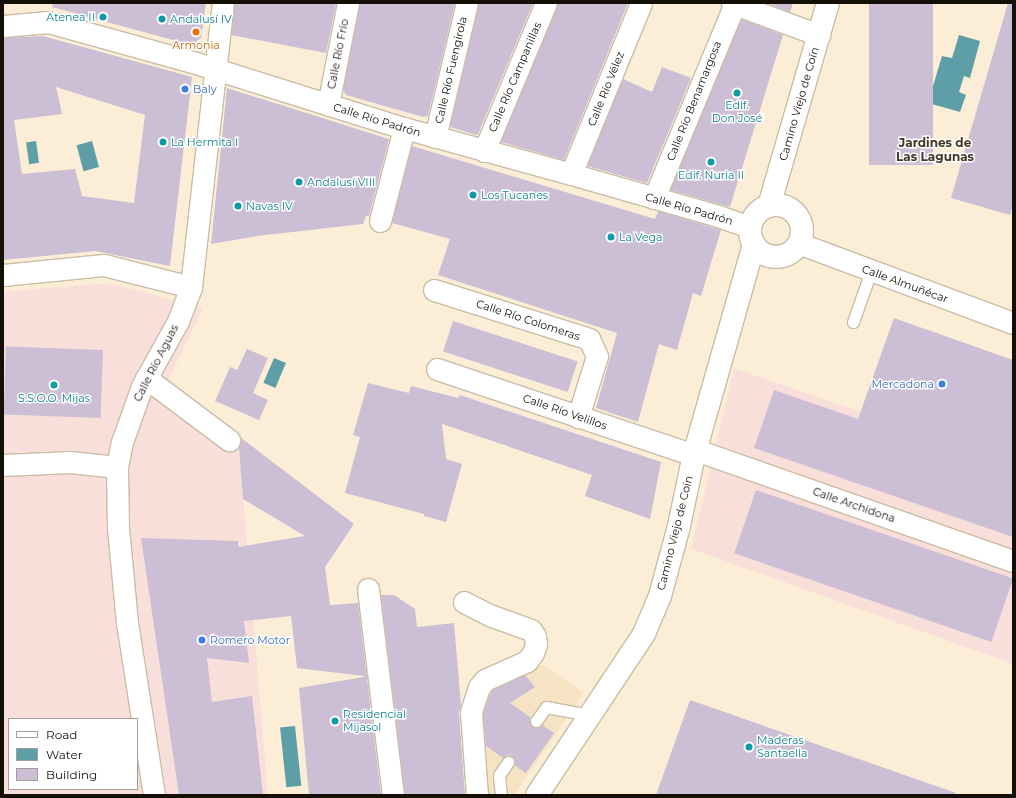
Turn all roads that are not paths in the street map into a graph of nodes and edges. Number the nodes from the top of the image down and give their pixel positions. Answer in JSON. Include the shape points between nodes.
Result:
{"nodes":[{"id":1,"x":223,"y":3,"type":"edge"},
{"id":2,"x":348,"y":3,"type":"edge"},
{"id":3,"x":467,"y":3,"type":"edge"},
{"id":4,"x":546,"y":3,"type":"edge"},
{"id":5,"x":641,"y":3,"type":"edge"},
{"id":6,"x":734,"y":3,"type":"edge"},
{"id":7,"x":828,"y":3,"type":"edge"},
{"id":8,"x":3,"y":26,"type":"edge"},
{"id":9,"x":819,"y":35,"type":"junction"},
{"id":10,"x":216,"y":69,"type":"junction"},
{"id":11,"x":328,"y":105,"type":"junction"},
{"id":12,"x":404,"y":128,"type":"junction"},
{"id":13,"x":435,"y":137,"type":"junction"},
{"id":14,"x":484,"y":151,"type":"junction"},
{"id":15,"x":571,"y":174,"type":"junction"},
{"id":16,"x":654,"y":198,"type":"junction"},
{"id":17,"x":770,"y":206,"type":"junction"},
{"id":18,"x":380,"y":221,"type":"dead end"},
{"id":19,"x":752,"y":236,"type":"junction"},
{"id":20,"x":798,"y":244,"type":"junction"},
{"id":21,"x":871,"y":271,"type":"junction"},
{"id":22,"x":3,"y":275,"type":"edge"},
{"id":23,"x":191,"y":287,"type":"junction"},
{"id":24,"x":434,"y":290,"type":"dead end"},
{"id":25,"x":1012,"y":320,"type":"edge"},
{"id":26,"x":853,"y":322,"type":"dead end"},
{"id":27,"x":437,"y":369,"type":"dead end"},
{"id":28,"x":146,"y":378,"type":"junction"},
{"id":29,"x":578,"y":417,"type":"junction"},
{"id":30,"x":229,"y":440,"type":"dead end"},
{"id":31,"x":695,"y":452,"type":"junction"},
{"id":32,"x":3,"y":465,"type":"edge"},
{"id":33,"x":117,"y":467,"type":"junction"},
{"id":34,"x":1013,"y":561,"type":"edge"},
{"id":35,"x":368,"y":589,"type":"dead end"},
{"id":36,"x":464,"y":602,"type":"dead end"},
{"id":37,"x":590,"y":715,"type":"junction"},
{"id":38,"x":536,"y":721,"type":"dead end"},
{"id":39,"x":508,"y":762,"type":"dead end"},
{"id":40,"x":499,"y":792,"type":"edge"},
{"id":41,"x":153,"y":795,"type":"edge"},
{"id":42,"x":392,"y":795,"type":"edge"},
{"id":43,"x":477,"y":795,"type":"edge"},
{"id":44,"x":537,"y":795,"type":"edge"}],
"edges":[{"from":1,"to":10,"type":"street","name":"Calle Río Aguas"},
{"from":2,"to":11,"type":"street","name":"Calle Río Frío"},
{"from":3,"to":13,"type":"street","name":"Calle Río Fuengirola"},
{"from":4,"to":14,"type":"street","name":"Calle Río Campanillas"},
{"from":5,"to":15,"type":"street","name":"Calle Río Vélez"},
{"from":6,"to":9,"type":"street"},
{"from":6,"to":16,"type":"street","name":"Calle Río Benamargosa"},
{"from":7,"to":9,"type":"street","name":"Camino Viejo de Coín"},
{"from":8,"to":10,"type":"street","name":"Calle Río Padrón","via":[[48,22]]},
{"from":9,"to":17,"type":"street","name":"Camino Viejo de Coín"},
{"from":10,"to":11,"type":"street","name":"Calle Río Padrón"},
{"from":10,"to":23,"type":"street","name":"Calle Río Aguas"},
{"from":11,"to":12,"type":"street","name":"Calle Río Padrón"},
{"from":12,"to":13,"type":"street","name":"Calle Río Padrón"},
{"from":12,"to":18,"type":"street"},
{"from":13,"to":14,"type":"street","name":"Calle Río Padrón"},
{"from":14,"to":15,"type":"street","name":"Calle Río Padrón"},
{"from":15,"to":16,"type":"street","name":"Calle Río Padrón"},
{"from":16,"to":19,"type":"street","name":"Calle Río Padrón"},
{"from":17,"to":19,"type":"street","via":[[758,212],[754,218]]},
{"from":17,"to":20,"type":"street","via":[[782,206],[794,213],[801,227]]},
{"from":19,"to":20,"type":"street","via":[[765,254],[774,256],[787,254]]},
{"from":19,"to":31,"type":"street","name":"Camino Viejo de Coín"},
{"from":20,"to":21,"type":"street","name":"Calle Almuñécar"},
{"from":21,"to":25,"type":"street","name":"Calle Almuñécar"},
{"from":21,"to":26,"type":"lane"},
{"from":22,"to":23,"type":"street","via":[[104,265]]},
{"from":23,"to":28,"type":"street","name":"Calle Río Aguas","via":[[178,320]]},
{"from":24,"to":29,"type":"street","name":"Calle Río Colomeras","via":[[589,339],[597,356]]},
{"from":27,"to":29,"type":"street","name":"Calle Río Velillos"},
{"from":28,"to":30,"type":"street"},
{"from":28,"to":33,"type":"street","name":"Calle Río Aguas","via":[[129,418]]},
{"from":29,"to":31,"type":"street","name":"Calle Río Velillos"},
{"from":31,"to":34,"type":"street","name":"Calle Archidona"},
{"from":31,"to":37,"type":"street","name":"Camino Viejo de Coín","via":[[660,596],[644,634]]},
{"from":32,"to":33,"type":"street","via":[[70,462]]},
{"from":33,"to":41,"type":"street","name":"Calle Río Aguas","via":[[118,527],[127,623]]},
{"from":35,"to":42,"type":"street"},
{"from":36,"to":43,"type":"street","via":[[492,616],[531,630],[536,644],[527,661],[485,680],[479,687],[471,712]]},
{"from":37,"to":38,"type":"lane","via":[[546,707]]},
{"from":37,"to":44,"type":"street","name":"Camino Viejo de Coín"},
{"from":39,"to":40,"type":"lane","via":[[499,775]]}]}
